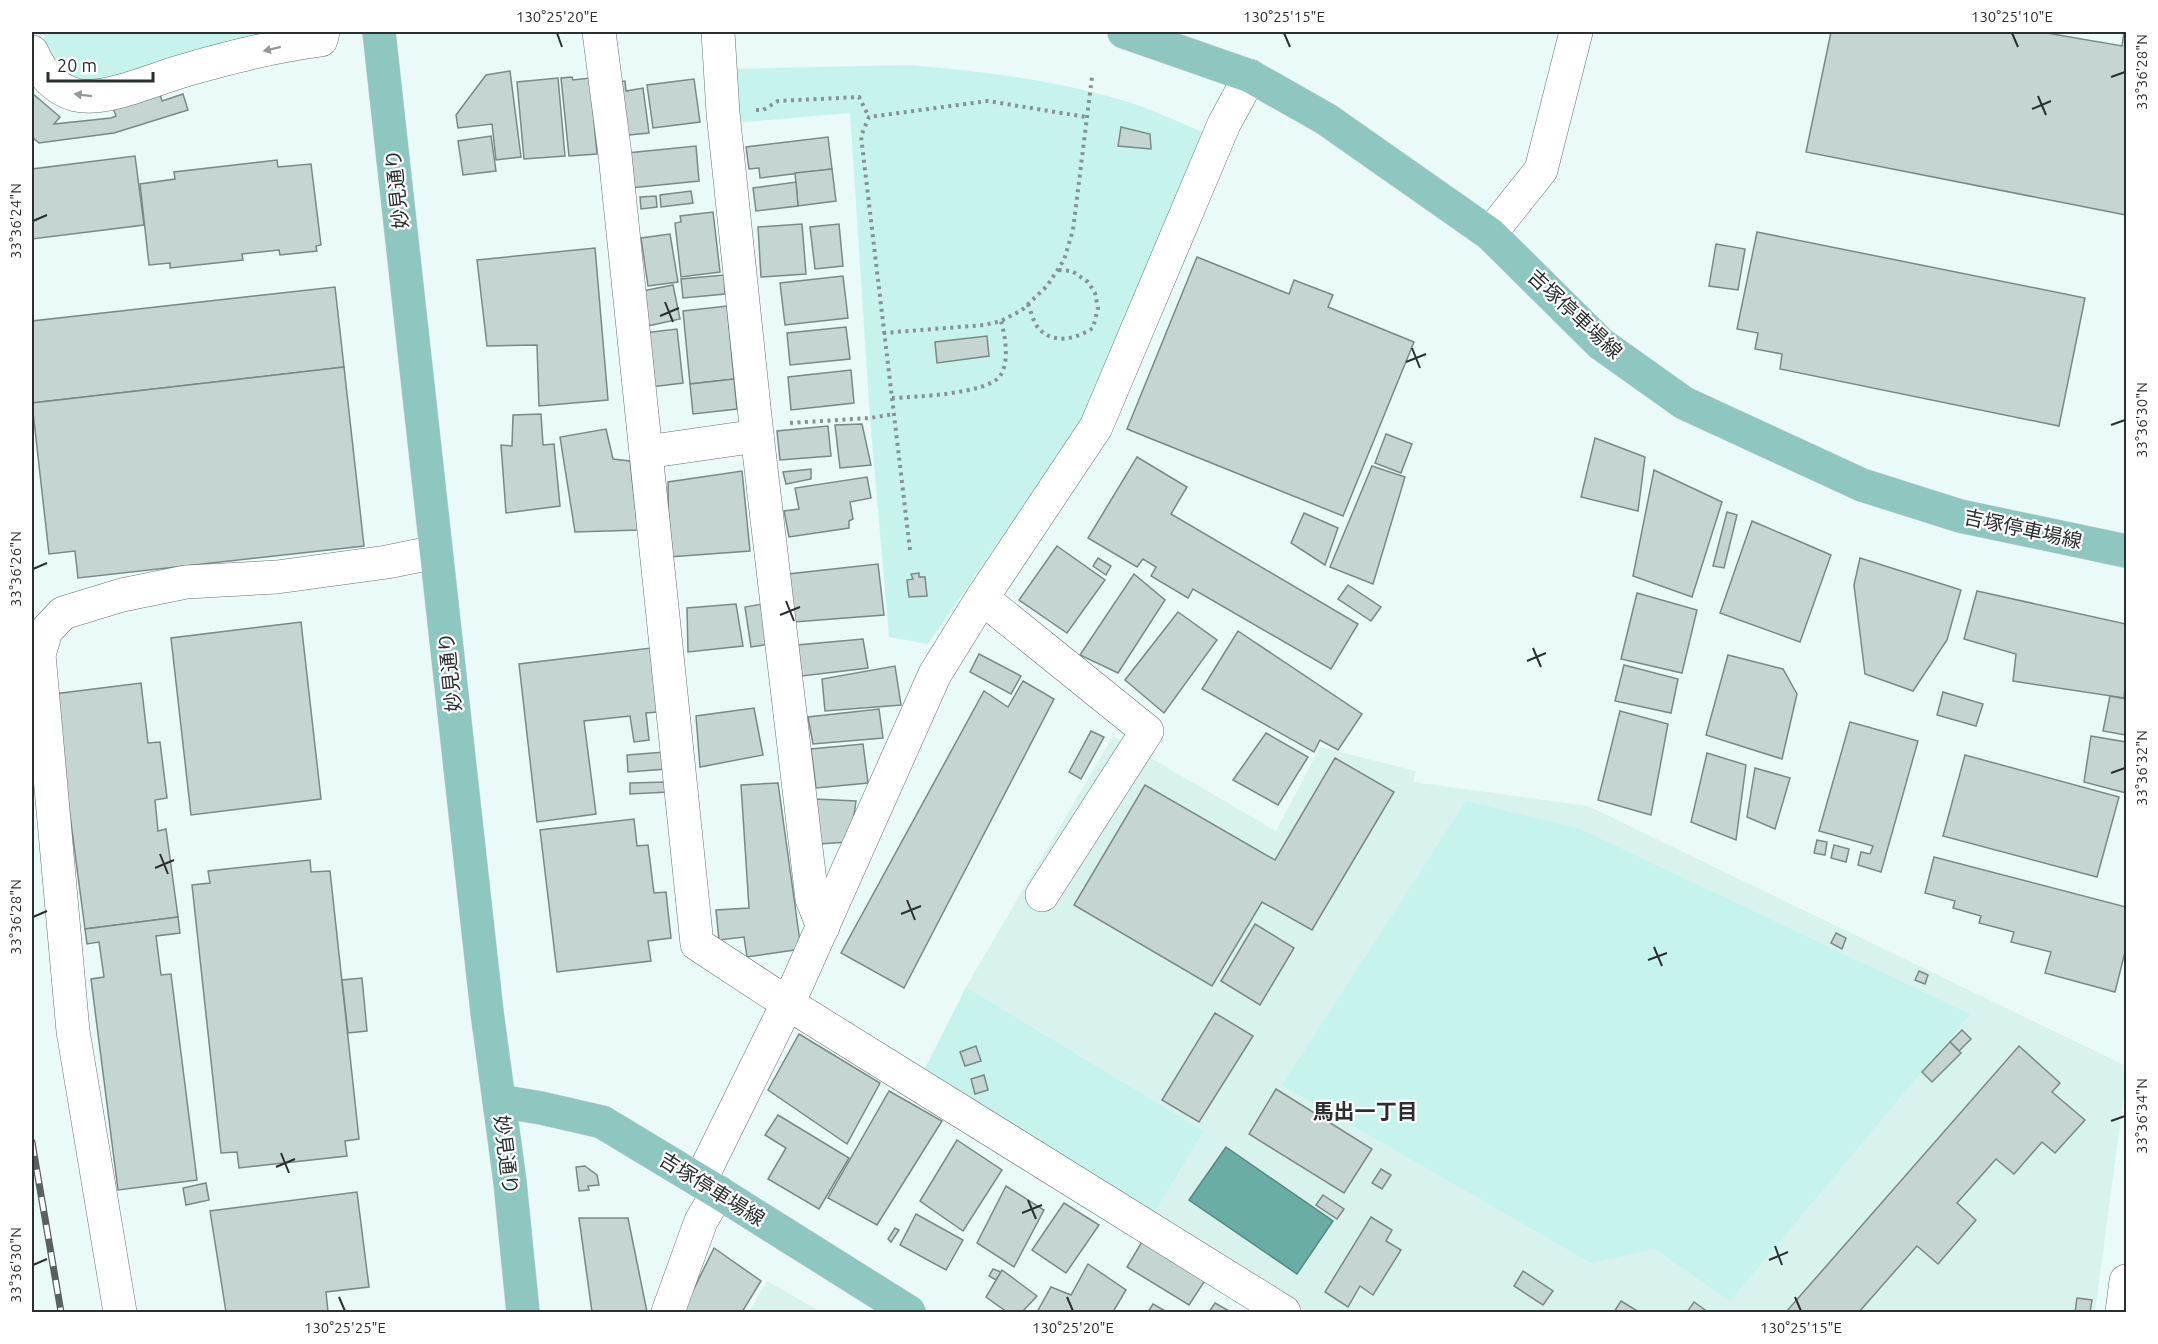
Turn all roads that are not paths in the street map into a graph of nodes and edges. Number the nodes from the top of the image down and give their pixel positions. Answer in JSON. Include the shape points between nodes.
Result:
{"nodes":[{"id":1,"x":323,"y":32,"type":"edge"},
{"id":2,"x":379,"y":32,"type":"edge"},
{"id":3,"x":599,"y":32,"type":"edge"},
{"id":4,"x":718,"y":32,"type":"edge"},
{"id":5,"x":1124,"y":32,"type":"edge"},
{"id":6,"x":1576,"y":32,"type":"edge"},
{"id":7,"x":32,"y":52,"type":"edge"},
{"id":8,"x":1250,"y":76,"type":"junction"},
{"id":9,"x":1490,"y":234,"type":"junction"},
{"id":10,"x":757,"y":431,"type":"junction"},
{"id":11,"x":646,"y":452,"type":"junction"},
{"id":12,"x":2127,"y":551,"type":"edge"},
{"id":13,"x":436,"y":552,"type":"junction"},
{"id":14,"x":982,"y":598,"type":"junction"},
{"id":15,"x":1042,"y":895,"type":"dead end"},
{"id":16,"x":822,"y":927,"type":"junction"},
{"id":17,"x":787,"y":1003,"type":"junction"},
{"id":18,"x":499,"y":1101,"type":"junction"},
{"id":19,"x":709,"y":1186,"type":"junction"},
{"id":20,"x":2127,"y":1281,"type":"edge"},
{"id":21,"x":120,"y":1312,"type":"edge"},
{"id":22,"x":523,"y":1312,"type":"edge"},
{"id":23,"x":668,"y":1312,"type":"edge"},
{"id":24,"x":909,"y":1312,"type":"edge"},
{"id":25,"x":1284,"y":1312,"type":"edge"},
{"id":26,"x":2122,"y":1312,"type":"edge"}],
"edges":[{"from":1,"to":7,"type":"street","one_way":true,"via":[[321,40],[187,70],[96,97],[75,95],[56,86],[40,71]]},
{"from":2,"to":13,"type":"main road","name":"妙見通り"},
{"from":3,"to":11,"type":"street"},
{"from":4,"to":10,"type":"street","via":[[723,114]]},
{"from":5,"to":8,"type":"main road","name":"吉塚停車場線"},
{"from":6,"to":9,"type":"street","via":[[1541,170]]},
{"from":8,"to":9,"type":"main road","name":"吉塚停車場線","via":[[1326,119]]},
{"from":8,"to":14,"type":"street","via":[[1224,124],[1096,427]]},
{"from":9,"to":12,"type":"main road","name":"吉塚停車場線","via":[[1601,344],[1684,403],[1862,485],[1960,516]]},
{"from":10,"to":11,"type":"street"},
{"from":10,"to":16,"type":"street","via":[[812,899]]},
{"from":11,"to":17,"type":"street","via":[[697,944]]},
{"from":13,"to":18,"type":"main road","name":"妙見通り"},
{"from":13,"to":21,"type":"street","via":[[276,577],[186,582],[122,595],[63,613],[46,631],[39,655],[73,1030]]},
{"from":14,"to":15,"type":"street","via":[[1148,731]]},
{"from":14,"to":16,"type":"street","via":[[935,674]]},
{"from":16,"to":17,"type":"street"},
{"from":17,"to":19,"type":"street"},
{"from":17,"to":25,"type":"street"},
{"from":18,"to":19,"type":"main road","name":"吉塚停車場線","via":[[602,1122]]},
{"from":18,"to":22,"type":"main road","name":"妙見通り"},
{"from":19,"to":23,"type":"street","via":[[701,1221]]},
{"from":19,"to":24,"type":"main road","name":"吉塚停車場線"},
{"from":20,"to":26,"type":"street"}]}
